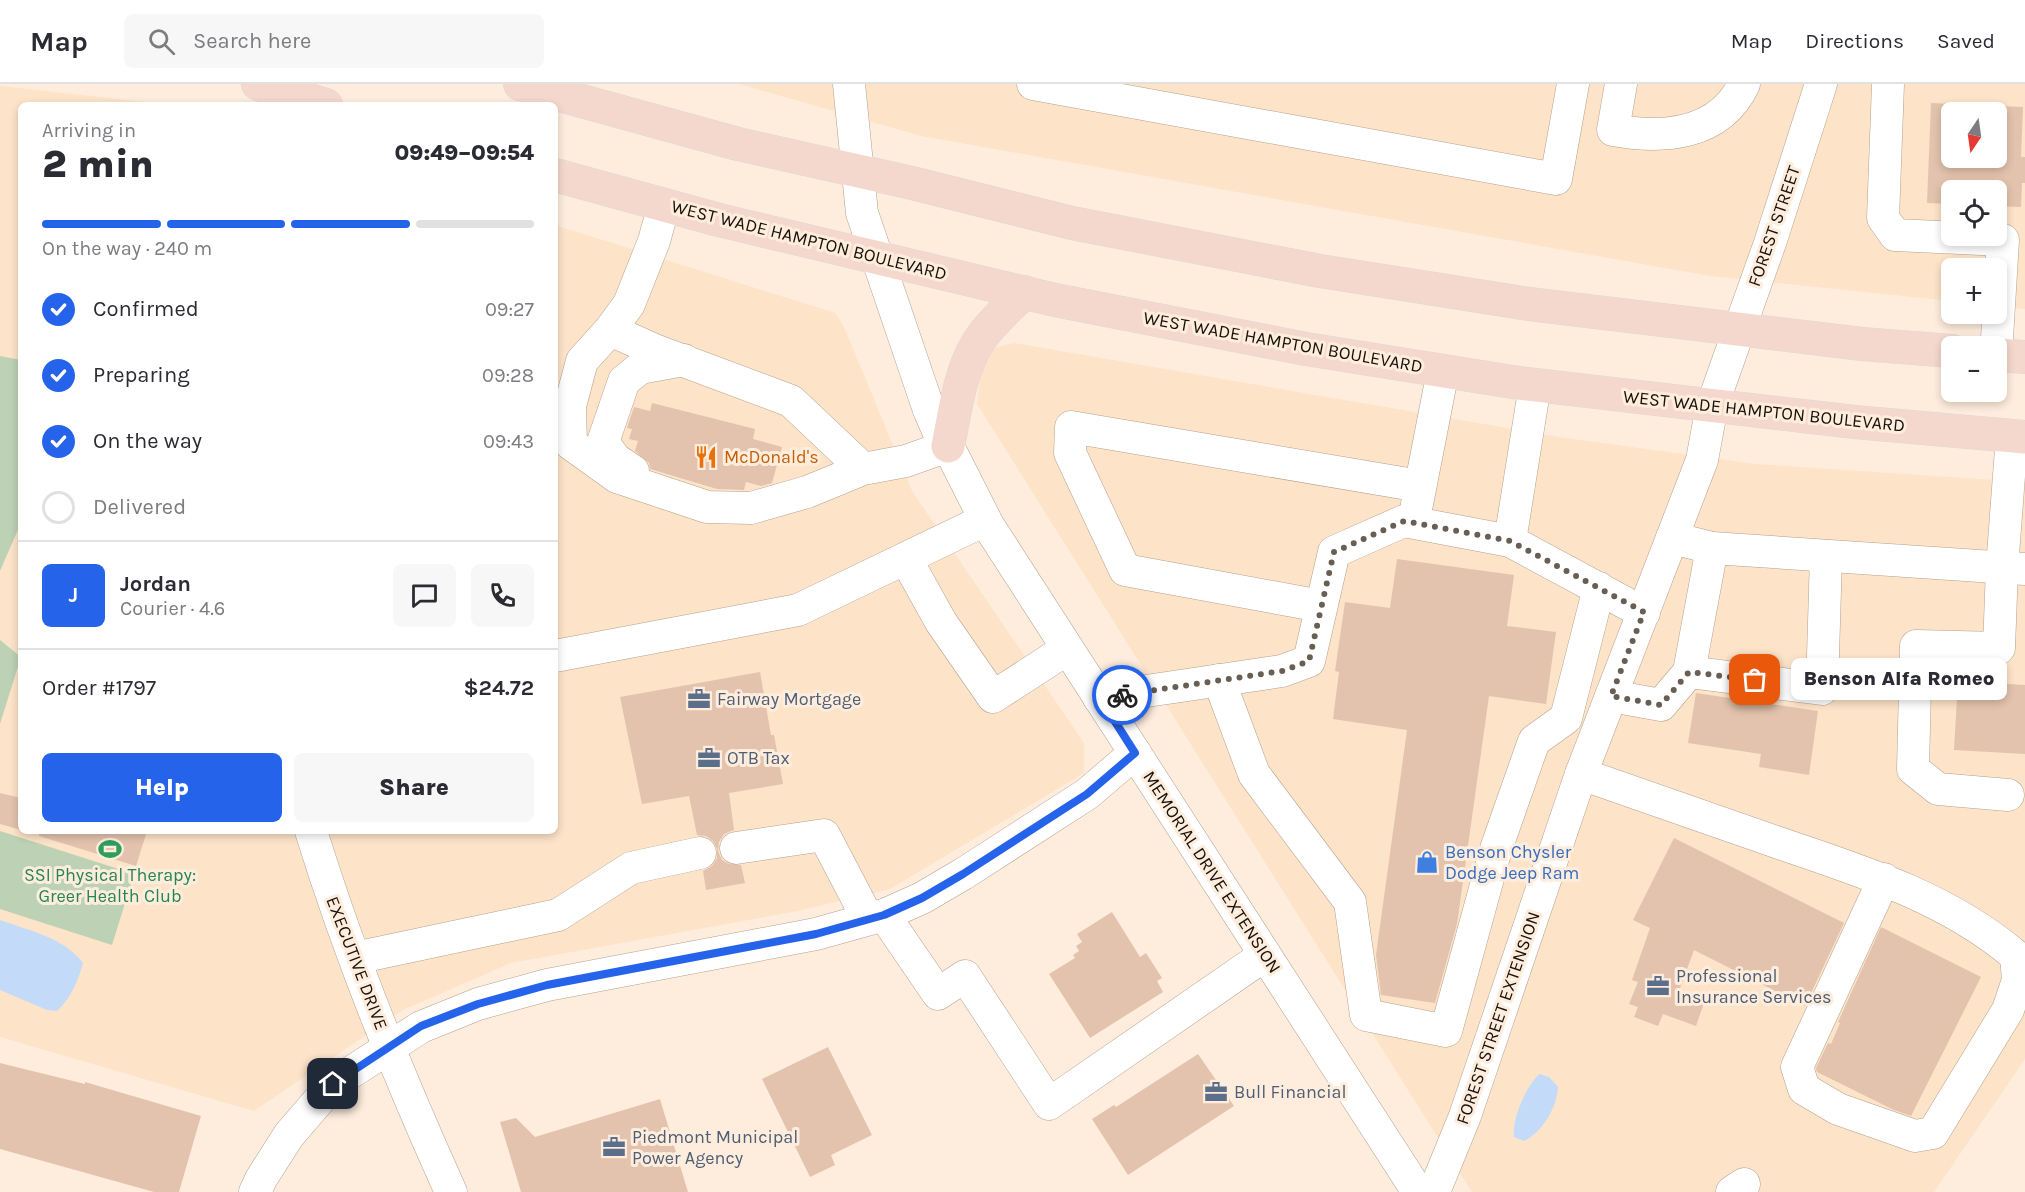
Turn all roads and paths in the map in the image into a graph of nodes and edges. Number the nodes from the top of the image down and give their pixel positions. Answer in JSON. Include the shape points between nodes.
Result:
{"nodes":[{"id":1,"x":258,"y":84,"type":"edge"},
{"id":2,"x":520,"y":84,"type":"edge"},
{"id":3,"x":849,"y":84,"type":"edge"},
{"id":4,"x":1033,"y":84,"type":"edge"},
{"id":5,"x":1573,"y":84,"type":"edge"},
{"id":6,"x":1622,"y":84,"type":"edge"},
{"id":7,"x":1744,"y":84,"type":"edge"},
{"id":8,"x":1821,"y":84,"type":"edge"},
{"id":9,"x":1888,"y":84,"type":"edge"},
{"id":10,"x":316,"y":102,"type":"edge"},
{"id":11,"x":858,"y":171,"type":"junction"},
{"id":12,"x":558,"y":176,"type":"edge"},
{"id":13,"x":664,"y":205,"type":"junction"},
{"id":14,"x":2014,"y":241,"type":"edge"},
{"id":15,"x":877,"y":257,"type":"junction"},
{"id":16,"x":1024,"y":292,"type":"junction"},
{"id":17,"x":610,"y":330,"type":"junction"},
{"id":18,"x":1739,"y":330,"type":"junction"},
{"id":19,"x":1999,"y":336,"type":"edge"},
{"id":20,"x":1941,"y":350,"type":"edge"},
{"id":21,"x":671,"y":356,"type":"junction"},
{"id":22,"x":2007,"y":356,"type":"edge"},
{"id":23,"x":2025,"y":357,"type":"edge"},
{"id":24,"x":1725,"y":368,"type":"joint"},
{"id":25,"x":1443,"y":371,"type":"junction"},
{"id":26,"x":1535,"y":385,"type":"junction"},
{"id":27,"x":1712,"y":406,"type":"junction"},
{"id":28,"x":2019,"y":436,"type":"edge"},
{"id":29,"x":948,"y":446,"type":"junction"},
{"id":30,"x":862,"y":469,"type":"junction"},
{"id":31,"x":1420,"y":486,"type":"junction"},
{"id":32,"x":752,"y":508,"type":"junction"},
{"id":33,"x":985,"y":520,"type":"junction"},
{"id":34,"x":1413,"y":523,"type":"junction"},
{"id":35,"x":1672,"y":538,"type":"junction"},
{"id":36,"x":1510,"y":541,"type":"junction"},
{"id":37,"x":1712,"y":548,"type":"junction"},
{"id":38,"x":1826,"y":556,"type":"junction"},
{"id":39,"x":906,"y":558,"type":"junction"},
{"id":40,"x":2013,"y":569,"type":"edge"},
{"id":41,"x":1599,"y":588,"type":"junction"},
{"id":42,"x":1322,"y":606,"type":"junction"},
{"id":43,"x":1644,"y":612,"type":"junction"},
{"id":44,"x":1067,"y":649,"type":"junction"},
{"id":45,"x":2012,"y":649,"type":"edge"},
{"id":46,"x":558,"y":655,"type":"edge"},
{"id":47,"x":1689,"y":672,"type":"junction"},
{"id":48,"x":1220,"y":680,"type":"junction"},
{"id":49,"x":1611,"y":696,"type":"junction"},
{"id":50,"x":1100,"y":698,"type":"junction"},
{"id":51,"x":1135,"y":753,"type":"junction"},
{"id":52,"x":1581,"y":774,"type":"junction"},
{"id":53,"x":2008,"y":795,"type":"dead end"},
{"id":54,"x":312,"y":834,"type":"edge"},
{"id":55,"x":736,"y":848,"type":"dead end"},
{"id":56,"x":700,"y":853,"type":"dead end"},
{"id":57,"x":1884,"y":879,"type":"junction"},
{"id":58,"x":876,"y":917,"type":"junction"},
{"id":59,"x":1265,"y":955,"type":"junction"},
{"id":60,"x":355,"y":958,"type":"junction"},
{"id":61,"x":388,"y":1046,"type":"junction"},
{"id":62,"x":255,"y":1192,"type":"edge"},
{"id":63,"x":451,"y":1192,"type":"edge"},
{"id":64,"x":1418,"y":1192,"type":"edge"},
{"id":65,"x":1434,"y":1192,"type":"edge"}],
"edges":[{"from":1,"to":10,"type":"main road"},
{"from":2,"to":11,"type":"main road","via":[[738,144]]},
{"from":3,"to":11,"type":"street","name":"MEMORIAL DRIVE EXTENSION"},
{"from":4,"to":5,"type":"street","via":[[1556,179]]},
{"from":6,"to":7,"type":"street","via":[[1613,130],[1660,135],[1710,121],[1727,109]]},
{"from":8,"to":18,"type":"street","name":"FOREST STREET"},
{"from":9,"to":14,"type":"street","via":[[1883,218],[1895,235]]},
{"from":11,"to":15,"type":"street","name":"MEMORIAL DRIVE EXTENSION","via":[[862,213]]},
{"from":11,"to":18,"type":"main road","via":[[1072,223],[1320,271],[1530,304]]},
{"from":12,"to":13,"type":"main road","name":"WEST WADE HAMPTON BOULEVARD"},
{"from":13,"to":15,"type":"main road","name":"WEST WADE HAMPTON BOULEVARD"},
{"from":13,"to":17,"type":"street","via":[[629,304]]},
{"from":14,"to":19,"type":"street"},
{"from":15,"to":16,"type":"main road","name":"WEST WADE HAMPTON BOULEVARD"},
{"from":15,"to":29,"type":"street","name":"MEMORIAL DRIVE EXTENSION","via":[[929,410]]},
{"from":16,"to":25,"type":"main road","name":"WEST WADE HAMPTON BOULEVARD","via":[[1306,349]]},
{"from":16,"to":29,"type":"main road","via":[[977,343],[961,388]]},
{"from":17,"to":21,"type":"street"},
{"from":17,"to":32,"type":"street","via":[[582,361],[570,405],[571,444],[617,477],[707,507]]},
{"from":18,"to":20,"type":"main road"},
{"from":18,"to":24,"type":"street","name":"FOREST STREET"},
{"from":21,"to":30,"type":"street","via":[[791,400]]},
{"from":21,"to":32,"type":"street","via":[[640,368],[624,381],[603,442],[615,459],[630,470],[732,496]]},
{"from":22,"to":23,"type":"main road"},
{"from":24,"to":27,"type":"street","name":"FOREST STREET EXTENSION"},
{"from":25,"to":26,"type":"main road","name":"WEST WADE HAMPTON BOULEVARD"},
{"from":25,"to":31,"type":"street"},
{"from":26,"to":27,"type":"main road","name":"WEST WADE HAMPTON BOULEVARD"},
{"from":26,"to":36,"type":"street"},
{"from":27,"to":28,"type":"main road","name":"WEST WADE HAMPTON BOULEVARD"},
{"from":27,"to":35,"type":"street","name":"FOREST STREET EXTENSION","via":[[1702,460]]},
{"from":28,"to":40,"type":"street"},
{"from":29,"to":30,"type":"street","via":[[906,461]]},
{"from":29,"to":33,"type":"street","name":"MEMORIAL DRIVE EXTENSION"},
{"from":30,"to":32,"type":"street","via":[[807,492]]},
{"from":31,"to":34,"type":"street"},
{"from":31,"to":42,"type":"street","via":[[1071,427],[1070,453],[1125,570]]},
{"from":33,"to":39,"type":"street"},
{"from":33,"to":44,"type":"street","name":"MEMORIAL DRIVE EXTENSION"},
{"from":34,"to":36,"type":"street"},
{"from":34,"to":42,"type":"street","via":[[1404,521],[1334,552]]},
{"from":35,"to":37,"type":"street"},
{"from":35,"to":43,"type":"street","name":"FOREST STREET EXTENSION"},
{"from":36,"to":41,"type":"street"},
{"from":37,"to":38,"type":"street"},
{"from":37,"to":47,"type":"street"},
{"from":38,"to":40,"type":"street"},
{"from":38,"to":47,"type":"street","via":[[1822,689]]},
{"from":39,"to":44,"type":"street","via":[[941,622],[993,697]]},
{"from":39,"to":46,"type":"street","via":[[798,610]]},
{"from":40,"to":45,"type":"street"},
{"from":41,"to":43,"type":"street"},
{"from":41,"to":48,"type":"street","via":[[1566,718],[1534,741],[1496,849],[1446,1031],[1366,1015],[1350,902],[1254,774]]},
{"from":42,"to":48,"type":"street","via":[[1309,661],[1282,671]]},
{"from":43,"to":49,"type":"street","name":"FOREST STREET EXTENSION"},
{"from":44,"to":50,"type":"street","name":"MEMORIAL DRIVE EXTENSION"},
{"from":45,"to":53,"type":"street","via":[[1916,646],[1913,769],[1938,789]]},
{"from":47,"to":49,"type":"street","via":[[1661,705]]},
{"from":48,"to":50,"type":"street"},
{"from":49,"to":52,"type":"street","name":"FOREST STREET EXTENSION"},
{"from":50,"to":51,"type":"street","name":"MEMORIAL DRIVE EXTENSION"},
{"from":51,"to":58,"type":"street","via":[[1087,794],[963,874],[922,898]]},
{"from":51,"to":59,"type":"street","name":"MEMORIAL DRIVE EXTENSION"},
{"from":52,"to":57,"type":"street"},
{"from":52,"to":65,"type":"street","name":"FOREST STREET EXTENSION","via":[[1465,1116]]},
{"from":54,"to":60,"type":"street","name":"EXECUTIVE DRIVE"},
{"from":55,"to":58,"type":"street","via":[[824,835]]},
{"from":56,"to":60,"type":"street","via":[[632,868],[558,915]]},
{"from":57,"to":57,"type":"street","via":[[1961,916],[2016,956],[2018,980],[2008,1010],[1934,1133],[1915,1136],[1838,1109],[1804,1089],[1797,1067]]},
{"from":58,"to":59,"type":"street","via":[[938,994],[965,976],[1049,1104]]},
{"from":58,"to":61,"type":"street","via":[[816,934],[547,985],[478,1004],[421,1026]]},
{"from":59,"to":64,"type":"street","name":"MEMORIAL DRIVE EXTENSION"},
{"from":60,"to":61,"type":"street","name":"EXECUTIVE DRIVE"},
{"from":61,"to":62,"type":"street","via":[[333,1084],[290,1135]]},
{"from":61,"to":63,"type":"street","name":"EXECUTIVE DRIVE"}]}
